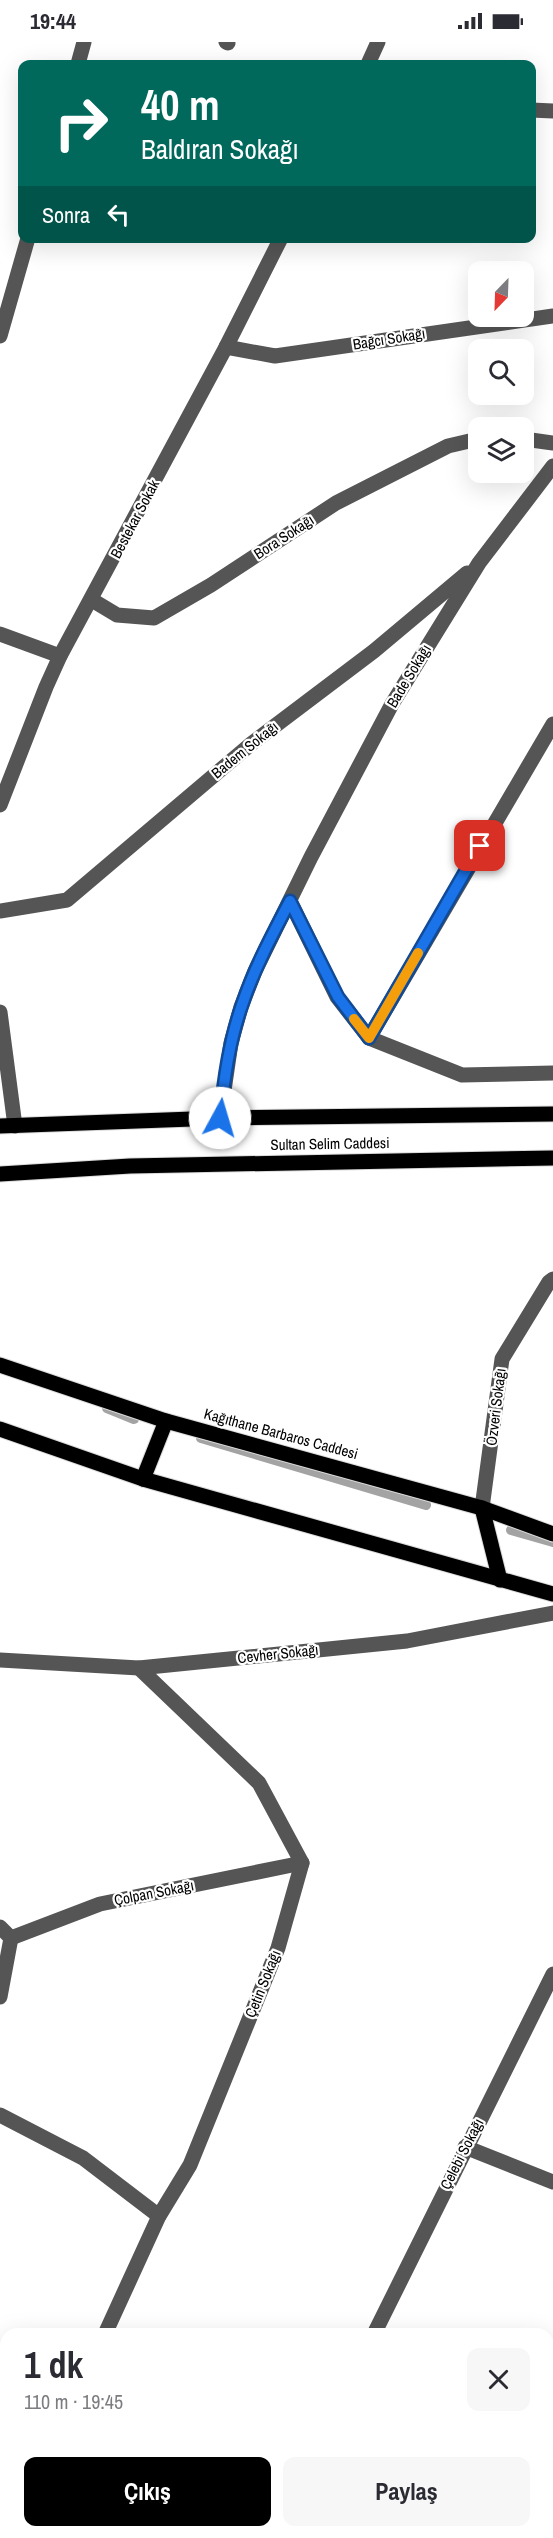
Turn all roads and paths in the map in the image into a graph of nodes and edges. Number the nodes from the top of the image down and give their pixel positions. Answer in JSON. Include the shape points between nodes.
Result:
{"nodes":[{"id":1,"x":84,"y":42,"type":"edge"},
{"id":2,"x":378,"y":42,"type":"edge"},
{"id":3,"x":79,"y":60,"type":"edge"},
{"id":4,"x":370,"y":60,"type":"edge"},
{"id":5,"x":536,"y":110,"type":"edge"},
{"id":6,"x":553,"y":111,"type":"edge"},
{"id":7,"x":27,"y":243,"type":"edge"},
{"id":8,"x":278,"y":243,"type":"edge"},
{"id":9,"x":553,"y":316,"type":"edge"},
{"id":10,"x":0,"y":336,"type":"edge"},
{"id":11,"x":226,"y":347,"type":"junction"},
{"id":12,"x":534,"y":440,"type":"edge"},
{"id":13,"x":468,"y":441,"type":"edge"},
{"id":14,"x":553,"y":443,"type":"edge"},
{"id":15,"x":553,"y":466,"type":"edge"},
{"id":16,"x":479,"y":563,"type":"junction"},
{"id":17,"x":92,"y":600,"type":"junction"},
{"id":18,"x":0,"y":634,"type":"edge"},
{"id":19,"x":60,"y":656,"type":"junction"},
{"id":20,"x":553,"y":724,"type":"edge"},
{"id":21,"x":0,"y":805,"type":"edge"},
{"id":22,"x":290,"y":901,"type":"junction"},
{"id":23,"x":0,"y":911,"type":"edge"},
{"id":24,"x":0,"y":1012,"type":"edge"},
{"id":25,"x":2,"y":1029,"type":"edge"},
{"id":26,"x":369,"y":1038,"type":"junction"},
{"id":27,"x":553,"y":1073,"type":"edge"},
{"id":28,"x":553,"y":1114,"type":"edge"},
{"id":29,"x":220,"y":1118,"type":"junction"},
{"id":30,"x":7,"y":1126,"type":"edge"},
{"id":31,"x":553,"y":1158,"type":"edge"},
{"id":32,"x":0,"y":1174,"type":"edge"},
{"id":33,"x":552,"y":1281,"type":"edge"},
{"id":34,"x":0,"y":1365,"type":"edge"},
{"id":35,"x":166,"y":1421,"type":"junction"},
{"id":36,"x":0,"y":1429,"type":"edge"},
{"id":37,"x":143,"y":1479,"type":"junction"},
{"id":38,"x":482,"y":1509,"type":"junction"},
{"id":39,"x":553,"y":1534,"type":"edge"},
{"id":40,"x":500,"y":1580,"type":"junction"},
{"id":41,"x":553,"y":1594,"type":"edge"},
{"id":42,"x":553,"y":1613,"type":"edge"},
{"id":43,"x":0,"y":1660,"type":"edge"},
{"id":44,"x":139,"y":1668,"type":"junction"},
{"id":45,"x":302,"y":1863,"type":"junction"},
{"id":46,"x":0,"y":1927,"type":"edge"},
{"id":47,"x":11,"y":1938,"type":"junction"},
{"id":48,"x":553,"y":1974,"type":"edge"},
{"id":49,"x":0,"y":1997,"type":"edge"},
{"id":50,"x":0,"y":2115,"type":"edge"},
{"id":51,"x":465,"y":2147,"type":"junction"},
{"id":52,"x":553,"y":2182,"type":"edge"},
{"id":53,"x":159,"y":2216,"type":"junction"},
{"id":54,"x":108,"y":2328,"type":"edge"},
{"id":55,"x":377,"y":2328,"type":"edge"}],
"edges":[{"from":1,"to":3,"type":"street"},
{"from":2,"to":4,"type":"street"},
{"from":5,"to":6,"type":"street"},
{"from":7,"to":10,"type":"street"},
{"from":8,"to":11,"type":"street","name":"Bestekar Sokak"},
{"from":9,"to":11,"type":"street","name":"Bağcı Sokağı","via":[[275,356]]},
{"from":11,"to":17,"type":"street","name":"Bestekar Sokak"},
{"from":12,"to":14,"type":"street"},
{"from":13,"to":17,"type":"street","name":"Bora Sokağı","via":[[448,446],[336,503],[154,618],[117,615]]},
{"from":15,"to":16,"type":"street","name":"Bade Sokağı"},
{"from":16,"to":22,"type":"street","name":"Bade Sokağı","via":[[392,704]]},
{"from":16,"to":23,"type":"street","name":"Badem Sokağı","via":[[374,651],[251,744],[67,900]]},
{"from":17,"to":19,"type":"street","name":"Bestekar Sokak"},
{"from":18,"to":19,"type":"street"},
{"from":19,"to":21,"type":"street","name":"Bestekar Sokak"},
{"from":20,"to":26,"type":"street"},
{"from":22,"to":26,"type":"street","via":[[338,997]]},
{"from":22,"to":29,"type":"street","name":"Bade Sokağı","via":[[241,1007],[229,1052]]},
{"from":24,"to":25,"type":"street"},
{"from":25,"to":30,"type":"street"},
{"from":26,"to":27,"type":"street","via":[[462,1075]]},
{"from":28,"to":29,"type":"main road","name":"Sultan Selim Caddesi"},
{"from":29,"to":30,"type":"main road","name":"Sultan Selim Caddesi"},
{"from":31,"to":32,"type":"main road","name":"Sultan Selim Caddesi","via":[[130,1166]]},
{"from":33,"to":38,"type":"street","name":"Özveri Sokağı","via":[[502,1359]]},
{"from":34,"to":35,"type":"main road","name":"Kağıthane Barbaros Caddesi"},
{"from":35,"to":37,"type":"main road"},
{"from":35,"to":38,"type":"main road","name":"Kağıthane Barbaros Caddesi"},
{"from":36,"to":37,"type":"main road"},
{"from":37,"to":40,"type":"main road"},
{"from":38,"to":39,"type":"main road","name":"Kağıthane Barbaros Caddesi"},
{"from":38,"to":40,"type":"main road"},
{"from":40,"to":41,"type":"main road"},
{"from":42,"to":44,"type":"street","name":"Cevher Sokağı","via":[[407,1641]]},
{"from":43,"to":44,"type":"street","name":"Cevher Sokağı"},
{"from":44,"to":45,"type":"street","via":[[259,1783]]},
{"from":45,"to":47,"type":"street","name":"Çolpan Sokağı","via":[[100,1904]]},
{"from":45,"to":53,"type":"street","name":"Çetin Sokağı","via":[[278,1948],[194,2154]]},
{"from":46,"to":47,"type":"street"},
{"from":47,"to":49,"type":"street"},
{"from":48,"to":51,"type":"street","name":"Çelebi Sokağı"},
{"from":50,"to":53,"type":"street","via":[[83,2158]]},
{"from":51,"to":52,"type":"street"},
{"from":51,"to":55,"type":"street","name":"Çelebi Sokağı"},
{"from":53,"to":54,"type":"street","name":"Çetin Sokağı"}]}
